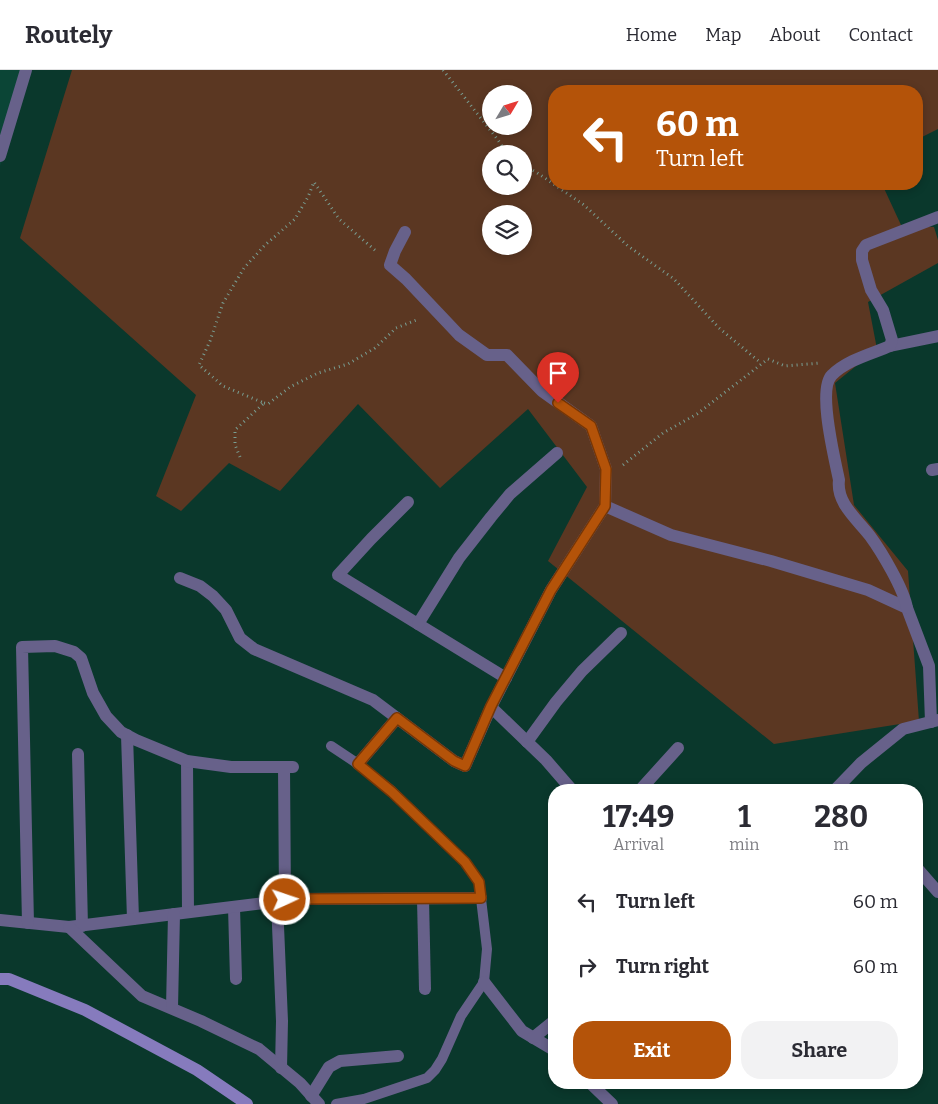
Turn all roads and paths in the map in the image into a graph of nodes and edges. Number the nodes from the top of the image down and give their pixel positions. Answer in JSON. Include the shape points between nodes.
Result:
{"nodes":[{"id":1,"x":26,"y":70,"type":"edge"},
{"id":2,"x":443,"y":70,"type":"edge"},
{"id":3,"x":501,"y":145,"type":"edge"},
{"id":4,"x":0,"y":156,"type":"edge"},
{"id":5,"x":532,"y":170,"type":"edge"},
{"id":6,"x":548,"y":180,"type":"edge"},
{"id":7,"x":562,"y":190,"type":"edge"},
{"id":8,"x":938,"y":217,"type":"edge"},
{"id":9,"x":405,"y":232,"type":"dead end"},
{"id":10,"x":390,"y":265,"type":"junction"},
{"id":11,"x":434,"y":308,"type":"junction"},
{"id":12,"x":938,"y":336,"type":"edge"},
{"id":13,"x":890,"y":346,"type":"junction"},
{"id":14,"x":828,"y":362,"type":"dead end"},
{"id":15,"x":761,"y":363,"type":"junction"},
{"id":16,"x":264,"y":403,"type":"junction"},
{"id":17,"x":557,"y":453,"type":"dead end"},
{"id":18,"x":240,"y":457,"type":"dead end"},
{"id":19,"x":621,"y":466,"type":"dead end"},
{"id":20,"x":408,"y":502,"type":"dead end"},
{"id":21,"x":605,"y":506,"type":"junction"},
{"id":22,"x":180,"y":578,"type":"dead end"},
{"id":23,"x":907,"y":608,"type":"junction"},
{"id":24,"x":418,"y":624,"type":"junction"},
{"id":25,"x":621,"y":633,"type":"dead end"},
{"id":26,"x":506,"y":678,"type":"junction"},
{"id":27,"x":491,"y":706,"type":"junction"},
{"id":28,"x":397,"y":718,"type":"junction"},
{"id":29,"x":935,"y":721,"type":"edge"},
{"id":30,"x":127,"y":735,"type":"junction"},
{"id":31,"x":527,"y":742,"type":"junction"},
{"id":32,"x":331,"y":746,"type":"dead end"},
{"id":33,"x":678,"y":748,"type":"dead end"},
{"id":34,"x":78,"y":754,"type":"dead end"},
{"id":35,"x":187,"y":761,"type":"junction"},
{"id":36,"x":358,"y":764,"type":"junction"},
{"id":37,"x":566,"y":784,"type":"edge"},
{"id":38,"x":645,"y":784,"type":"edge"},
{"id":39,"x":845,"y":784,"type":"edge"},
{"id":40,"x":923,"y":875,"type":"edge"},
{"id":41,"x":938,"y":892,"type":"edge"},
{"id":42,"x":481,"y":898,"type":"junction"},
{"id":43,"x":423,"y":899,"type":"junction"},
{"id":44,"x":281,"y":901,"type":"junction"},
{"id":45,"x":234,"y":907,"type":"junction"},
{"id":46,"x":188,"y":912,"type":"junction"},
{"id":47,"x":174,"y":914,"type":"junction"},
{"id":48,"x":132,"y":919,"type":"junction"},
{"id":49,"x":0,"y":920,"type":"edge"},
{"id":50,"x":28,"y":923,"type":"junction"},
{"id":51,"x":76,"y":926,"type":"junction"},
{"id":52,"x":0,"y":979,"type":"edge"},
{"id":53,"x":236,"y":979,"type":"dead end"},
{"id":54,"x":484,"y":982,"type":"junction"},
{"id":55,"x":425,"y":989,"type":"dead end"},
{"id":56,"x":172,"y":1008,"type":"junction"},
{"id":57,"x":548,"y":1026,"type":"edge"},
{"id":58,"x":533,"y":1038,"type":"junction"},
{"id":59,"x":548,"y":1047,"type":"edge"},
{"id":60,"x":398,"y":1056,"type":"dead end"},
{"id":61,"x":281,"y":1068,"type":"junction"},
{"id":62,"x":596,"y":1089,"type":"edge"},
{"id":63,"x":315,"y":1100,"type":"edge"},
{"id":64,"x":247,"y":1104,"type":"edge"},
{"id":65,"x":336,"y":1104,"type":"edge"},
{"id":66,"x":612,"y":1104,"type":"edge"}],
"edges":[{"from":1,"to":4,"type":"street"},
{"from":2,"to":3,"type":"path"},
{"from":5,"to":6,"type":"path"},
{"from":7,"to":15,"type":"path","via":[[584,205],[628,246],[674,279],[719,328]]},
{"from":8,"to":13,"type":"street","via":[[872,242],[862,251],[871,290],[892,340]]},
{"from":9,"to":10,"type":"street"},
{"from":10,"to":11,"type":"street"},
{"from":10,"to":16,"type":"path","via":[[339,219],[314,182],[294,219],[244,268],[223,303],[199,365],[223,386]]},
{"from":11,"to":16,"type":"path","via":[[423,317],[396,328],[376,348],[348,364],[318,373],[290,387],[268,404]]},
{"from":11,"to":21,"type":"street","via":[[459,335],[487,354],[506,355],[542,391],[591,426],[606,469]]},
{"from":12,"to":13,"type":"street"},
{"from":13,"to":23,"type":"street","via":[[853,361],[831,376],[827,382],[825,409],[839,480],[837,490],[871,538],[901,589]]},
{"from":14,"to":15,"type":"path","via":[[785,366],[768,359]]},
{"from":15,"to":19,"type":"path","via":[[697,414],[663,433]]},
{"from":16,"to":18,"type":"path","via":[[235,430],[235,445]]},
{"from":17,"to":24,"type":"street","via":[[510,494],[459,558]]},
{"from":20,"to":24,"type":"street","via":[[338,575]]},
{"from":21,"to":23,"type":"street","via":[[671,535],[868,590]]},
{"from":21,"to":26,"type":"street","via":[[551,590]]},
{"from":22,"to":28,"type":"street","via":[[200,586],[213,596],[226,610],[240,638],[254,649],[373,700]]},
{"from":23,"to":29,"type":"street","via":[[929,666]]},
{"from":24,"to":26,"type":"street"},
{"from":25,"to":31,"type":"street","via":[[582,671]]},
{"from":26,"to":27,"type":"street"},
{"from":27,"to":28,"type":"street","via":[[465,766]]},
{"from":27,"to":31,"type":"street"},
{"from":28,"to":36,"type":"street"},
{"from":29,"to":39,"type":"street","via":[[903,729],[861,763]]},
{"from":30,"to":35,"type":"street"},
{"from":30,"to":48,"type":"street"},
{"from":30,"to":50,"type":"street","via":[[106,716],[93,693],[81,658],[74,652],[55,646],[22,647]]},
{"from":31,"to":37,"type":"street"},
{"from":32,"to":36,"type":"lane"},
{"from":33,"to":38,"type":"street"},
{"from":34,"to":51,"type":"street"},
{"from":35,"to":44,"type":"street","via":[[231,767],[288,767]]},
{"from":35,"to":46,"type":"street"},
{"from":36,"to":42,"type":"lane","via":[[465,862],[479,882]]},
{"from":40,"to":41,"type":"street"},
{"from":42,"to":43,"type":"street"},
{"from":42,"to":54,"type":"lane","via":[[487,949]]},
{"from":43,"to":44,"type":"street"},
{"from":43,"to":55,"type":"street"},
{"from":44,"to":45,"type":"street"},
{"from":44,"to":61,"type":"street"},
{"from":45,"to":46,"type":"street"},
{"from":45,"to":53,"type":"street"},
{"from":46,"to":47,"type":"street"},
{"from":47,"to":48,"type":"street"},
{"from":47,"to":56,"type":"street"},
{"from":48,"to":51,"type":"street"},
{"from":49,"to":50,"type":"street"},
{"from":50,"to":51,"type":"street"},
{"from":51,"to":56,"type":"street","via":[[115,972],[142,996]]},
{"from":52,"to":64,"type":"street","via":[[8,979],[85,1010],[197,1070]]},
{"from":54,"to":58,"type":"street","via":[[522,1031]]},
{"from":54,"to":65,"type":"lane","via":[[461,1016],[442,1059],[427,1078],[364,1099]]},
{"from":56,"to":61,"type":"street","via":[[258,1049]]},
{"from":57,"to":58,"type":"street"},
{"from":58,"to":59,"type":"street"},
{"from":60,"to":63,"type":"street","via":[[340,1061],[329,1067]]},
{"from":61,"to":63,"type":"street"},
{"from":62,"to":66,"type":"street"}]}
